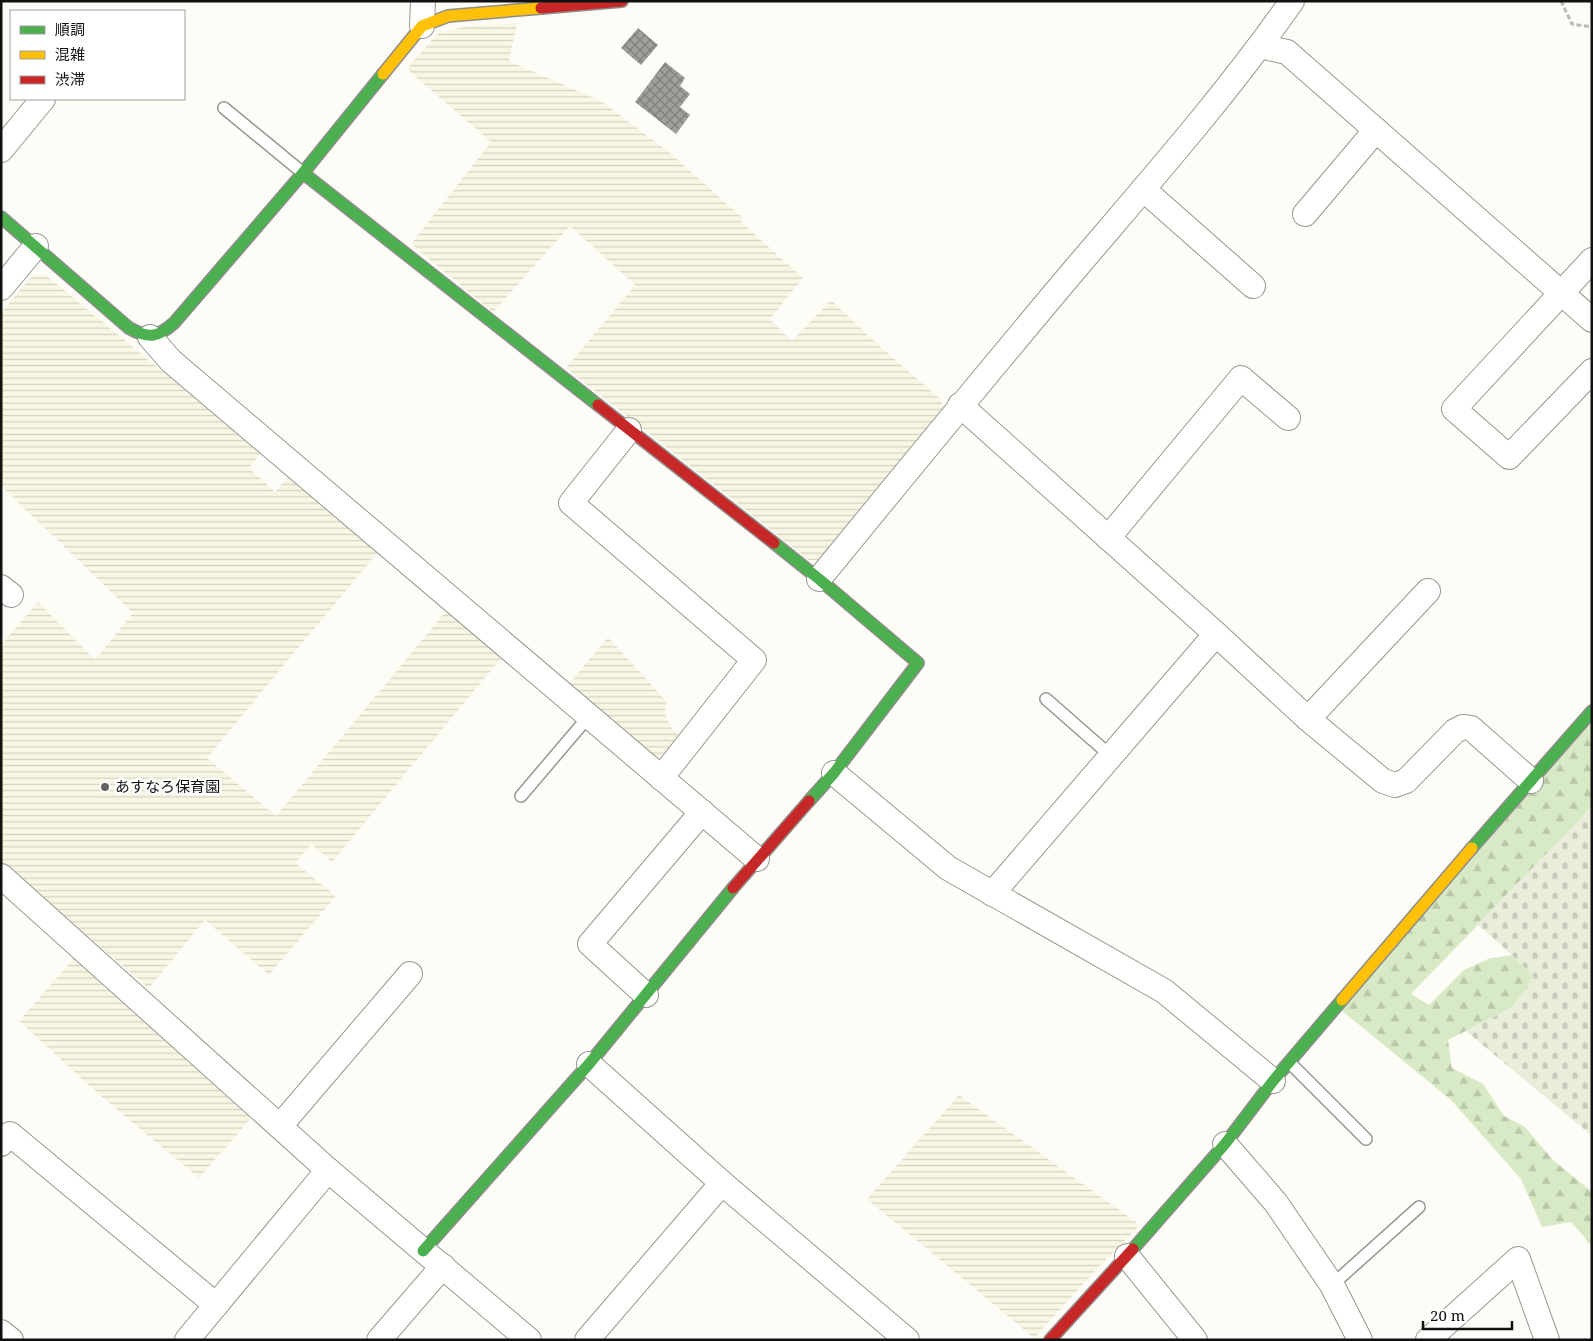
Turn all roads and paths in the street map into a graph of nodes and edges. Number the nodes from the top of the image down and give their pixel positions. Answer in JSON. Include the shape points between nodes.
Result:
{"nodes":[{"id":1,"x":423,"y":1,"type":"edge"},
{"id":2,"x":622,"y":1,"type":"edge"},
{"id":3,"x":1292,"y":1,"type":"edge"},
{"id":4,"x":1561,"y":1,"type":"edge"},
{"id":5,"x":422,"y":26,"type":"junction"},
{"id":6,"x":1592,"y":28,"type":"edge"},
{"id":7,"x":1260,"y":46,"type":"junction"},
{"id":8,"x":42,"y":100,"type":"edge"},
{"id":9,"x":224,"y":108,"type":"dead end"},
{"id":10,"x":1376,"y":130,"type":"junction"},
{"id":11,"x":1,"y":150,"type":"edge"},
{"id":12,"x":303,"y":173,"type":"junction"},
{"id":13,"x":1143,"y":189,"type":"junction"},
{"id":14,"x":1305,"y":214,"type":"dead end"},
{"id":15,"x":1,"y":216,"type":"edge"},
{"id":16,"x":36,"y":246,"type":"junction"},
{"id":17,"x":1592,"y":260,"type":"edge"},
{"id":18,"x":1253,"y":286,"type":"dead end"},
{"id":19,"x":1,"y":288,"type":"edge"},
{"id":20,"x":1561,"y":293,"type":"junction"},
{"id":21,"x":1592,"y":320,"type":"edge"},
{"id":22,"x":150,"y":337,"type":"junction"},
{"id":23,"x":1592,"y":371,"type":"edge"},
{"id":24,"x":960,"y":406,"type":"junction"},
{"id":25,"x":1288,"y":418,"type":"dead end"},
{"id":26,"x":629,"y":430,"type":"junction"},
{"id":27,"x":1108,"y":538,"type":"junction"},
{"id":28,"x":819,"y":579,"type":"junction"},
{"id":29,"x":1428,"y":590,"type":"dead end"},
{"id":30,"x":1216,"y":634,"type":"junction"},
{"id":31,"x":1046,"y":699,"type":"dead end"},
{"id":32,"x":1592,"y":711,"type":"edge"},
{"id":33,"x":588,"y":716,"type":"junction"},
{"id":34,"x":1308,"y":719,"type":"junction"},
{"id":35,"x":1110,"y":756,"type":"junction"},
{"id":36,"x":834,"y":773,"type":"junction"},
{"id":37,"x":662,"y":778,"type":"junction"},
{"id":38,"x":1531,"y":781,"type":"junction"},
{"id":39,"x":521,"y":796,"type":"dead end"},
{"id":40,"x":702,"y":812,"type":"junction"},
{"id":41,"x":757,"y":859,"type":"junction"},
{"id":42,"x":1,"y":876,"type":"edge"},
{"id":43,"x":992,"y":894,"type":"junction"},
{"id":44,"x":410,"y":974,"type":"dead end"},
{"id":45,"x":646,"y":995,"type":"junction"},
{"id":46,"x":1290,"y":1062,"type":"junction"},
{"id":47,"x":589,"y":1064,"type":"junction"},
{"id":48,"x":1273,"y":1081,"type":"junction"},
{"id":49,"x":280,"y":1126,"type":"junction"},
{"id":50,"x":1366,"y":1139,"type":"dead end"},
{"id":51,"x":1,"y":1144,"type":"edge"},
{"id":52,"x":1226,"y":1144,"type":"junction"},
{"id":53,"x":328,"y":1170,"type":"junction"},
{"id":54,"x":722,"y":1183,"type":"junction"},
{"id":55,"x":1420,"y":1207,"type":"dead end"},
{"id":56,"x":423,"y":1251,"type":"junction"},
{"id":57,"x":1127,"y":1256,"type":"junction"},
{"id":58,"x":443,"y":1266,"type":"junction"},
{"id":59,"x":1332,"y":1285,"type":"junction"},
{"id":60,"x":216,"y":1305,"type":"junction"},
{"id":61,"x":1,"y":1332,"type":"edge"},
{"id":62,"x":12,"y":1340,"type":"edge"},
{"id":63,"x":187,"y":1340,"type":"edge"},
{"id":64,"x":379,"y":1340,"type":"edge"},
{"id":65,"x":529,"y":1340,"type":"edge"},
{"id":66,"x":587,"y":1340,"type":"edge"},
{"id":67,"x":907,"y":1340,"type":"edge"},
{"id":68,"x":1050,"y":1340,"type":"edge"},
{"id":69,"x":1195,"y":1340,"type":"edge"},
{"id":70,"x":1360,"y":1340,"type":"edge"},
{"id":71,"x":1428,"y":1340,"type":"edge"},
{"id":72,"x":1547,"y":1340,"type":"edge"}],
"edges":[{"from":1,"to":5,"type":"street"},
{"from":2,"to":5,"type":"street","via":[[448,16]]},
{"from":3,"to":7,"type":"street"},
{"from":4,"to":6,"type":"path","via":[[1572,24]]},
{"from":5,"to":12,"type":"street"},
{"from":7,"to":10,"type":"street","via":[[1287,52]]},
{"from":7,"to":13,"type":"street"},
{"from":8,"to":11,"type":"street"},
{"from":9,"to":12,"type":"lane"},
{"from":10,"to":14,"type":"street"},
{"from":10,"to":20,"type":"street"},
{"from":12,"to":22,"type":"street","via":[[174,323],[163,334]]},
{"from":12,"to":26,"type":"street"},
{"from":13,"to":18,"type":"street"},
{"from":13,"to":24,"type":"street"},
{"from":15,"to":16,"type":"street"},
{"from":16,"to":19,"type":"street"},
{"from":16,"to":22,"type":"street","via":[[130,328]]},
{"from":17,"to":20,"type":"street"},
{"from":20,"to":21,"type":"street"},
{"from":20,"to":23,"type":"street","via":[[1454,409],[1509,457]]},
{"from":22,"to":33,"type":"street","via":[[170,361]]},
{"from":24,"to":27,"type":"street"},
{"from":24,"to":28,"type":"street"},
{"from":25,"to":27,"type":"street","via":[[1241,378]]},
{"from":26,"to":28,"type":"street"},
{"from":26,"to":37,"type":"street","via":[[571,503],[754,660]]},
{"from":27,"to":30,"type":"street"},
{"from":28,"to":36,"type":"street","via":[[918,663]]},
{"from":29,"to":34,"type":"street"},
{"from":30,"to":34,"type":"street"},
{"from":30,"to":35,"type":"street"},
{"from":31,"to":35,"type":"lane"},
{"from":32,"to":38,"type":"street"},
{"from":33,"to":37,"type":"street"},
{"from":33,"to":39,"type":"lane"},
{"from":34,"to":38,"type":"street","via":[[1383,781],[1395,785],[1406,782],[1455,731],[1463,727],[1471,728]]},
{"from":35,"to":43,"type":"street"},
{"from":36,"to":41,"type":"street"},
{"from":36,"to":43,"type":"street","via":[[948,868]]},
{"from":37,"to":40,"type":"street"},
{"from":38,"to":46,"type":"street"},
{"from":40,"to":41,"type":"street"},
{"from":40,"to":45,"type":"street","via":[[590,944]]},
{"from":41,"to":45,"type":"street"},
{"from":42,"to":49,"type":"street"},
{"from":43,"to":48,"type":"street","via":[[1164,991]]},
{"from":44,"to":49,"type":"street"},
{"from":45,"to":47,"type":"street"},
{"from":46,"to":48,"type":"street"},
{"from":46,"to":50,"type":"lane"},
{"from":47,"to":54,"type":"street"},
{"from":47,"to":56,"type":"street"},
{"from":48,"to":52,"type":"street"},
{"from":49,"to":53,"type":"street"},
{"from":51,"to":60,"type":"street","via":[[10,1134]]},
{"from":52,"to":57,"type":"street"},
{"from":52,"to":59,"type":"street","via":[[1276,1203]]},
{"from":53,"to":56,"type":"street"},
{"from":53,"to":60,"type":"street"},
{"from":54,"to":66,"type":"street"},
{"from":54,"to":67,"type":"street"},
{"from":55,"to":59,"type":"lane"},
{"from":56,"to":58,"type":"street"},
{"from":57,"to":68,"type":"street"},
{"from":57,"to":69,"type":"street"},
{"from":58,"to":64,"type":"street"},
{"from":58,"to":65,"type":"street"},
{"from":59,"to":70,"type":"street"},
{"from":60,"to":63,"type":"street"},
{"from":61,"to":62,"type":"street"},
{"from":71,"to":72,"type":"street","via":[[1518,1259]]}]}
